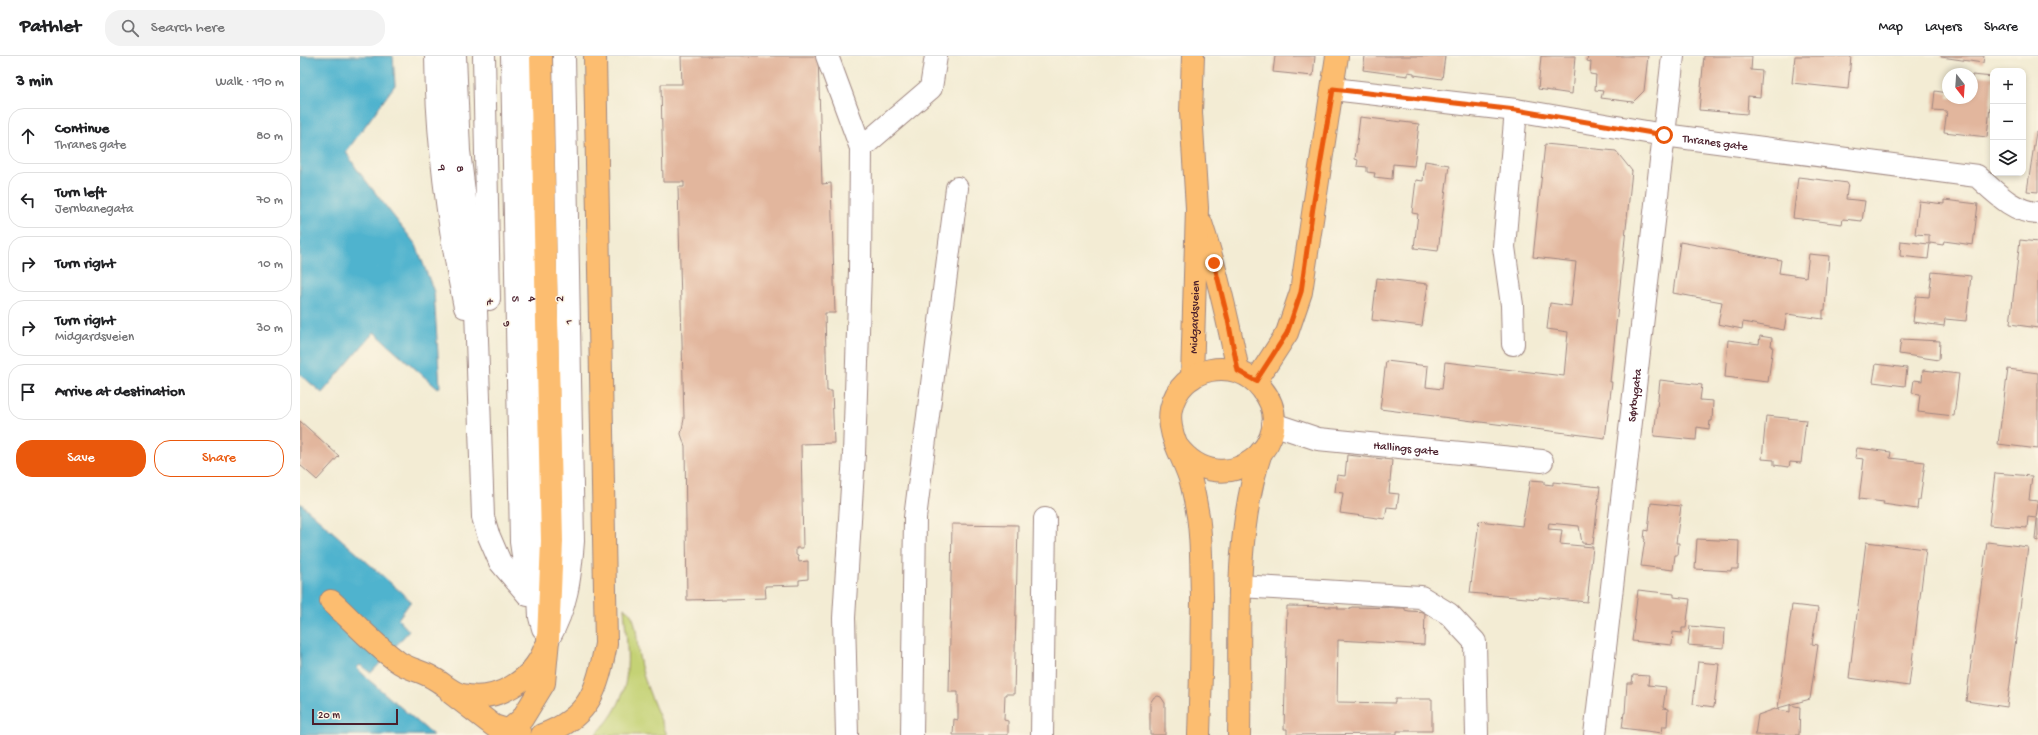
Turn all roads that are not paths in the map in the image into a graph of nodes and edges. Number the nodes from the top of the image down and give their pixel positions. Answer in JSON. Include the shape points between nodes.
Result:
{"nodes":[{"id":1,"x":436,"y":56,"type":"edge"},
{"id":2,"x":455,"y":56,"type":"edge"},
{"id":3,"x":484,"y":56,"type":"edge"},
{"id":4,"x":500,"y":56,"type":"edge"},
{"id":5,"x":512,"y":56,"type":"edge"},
{"id":6,"x":528,"y":56,"type":"edge"},
{"id":7,"x":541,"y":56,"type":"edge"},
{"id":8,"x":554,"y":56,"type":"edge"},
{"id":9,"x":564,"y":56,"type":"edge"},
{"id":10,"x":595,"y":56,"type":"edge"},
{"id":11,"x":827,"y":56,"type":"edge"},
{"id":12,"x":936,"y":56,"type":"edge"},
{"id":13,"x":1192,"y":56,"type":"edge"},
{"id":14,"x":1337,"y":56,"type":"edge"},
{"id":15,"x":1673,"y":56,"type":"edge"},
{"id":16,"x":1333,"y":89,"type":"junction"},
{"id":17,"x":1516,"y":110,"type":"junction"},
{"id":18,"x":1664,"y":135,"type":"junction"},
{"id":19,"x":861,"y":148,"type":"junction"},
{"id":20,"x":957,"y":188,"type":"dead end"},
{"id":21,"x":1197,"y":208,"type":"junction"},
{"id":22,"x":2038,"y":213,"type":"edge"},
{"id":23,"x":467,"y":279,"type":"junction"},
{"id":24,"x":1513,"y":344,"type":"dead end"},
{"id":25,"x":1247,"y":376,"type":"junction"},
{"id":26,"x":1192,"y":378,"type":"junction"},
{"id":27,"x":1273,"y":424,"type":"junction"},
{"id":28,"x":1177,"y":446,"type":"junction"},
{"id":29,"x":1261,"y":452,"type":"junction"},
{"id":30,"x":1542,"y":461,"type":"dead end"},
{"id":31,"x":1046,"y":519,"type":"dead end"},
{"id":32,"x":568,"y":541,"type":"junction"},
{"id":33,"x":515,"y":544,"type":"junction"},
{"id":34,"x":1240,"y":586,"type":"junction"},
{"id":35,"x":331,"y":601,"type":"dead end"},
{"id":36,"x":540,"y":617,"type":"junction"},
{"id":37,"x":548,"y":640,"type":"junction"},
{"id":38,"x":433,"y":677,"type":"junction"},
{"id":39,"x":544,"y":733,"type":"edge"},
{"id":40,"x":513,"y":734,"type":"edge"},
{"id":41,"x":847,"y":735,"type":"edge"},
{"id":42,"x":912,"y":735,"type":"edge"},
{"id":43,"x":1042,"y":735,"type":"edge"},
{"id":44,"x":1199,"y":735,"type":"edge"},
{"id":45,"x":1239,"y":735,"type":"edge"},
{"id":46,"x":1477,"y":735,"type":"edge"},
{"id":47,"x":1595,"y":735,"type":"edge"}],
"edges":[{"from":1,"to":23,"type":"street","name":"9","via":[[450,224]]},
{"from":2,"to":23,"type":"street","name":"8"},
{"from":3,"to":33,"type":"street","name":"7"},
{"from":4,"to":33,"type":"street","name":"6"},
{"from":5,"to":33,"type":"street","name":"5"},
{"from":6,"to":33,"type":"street","name":"4"},
{"from":7,"to":37,"type":"main road","via":[[552,541]]},
{"from":8,"to":32,"type":"street","name":"2"},
{"from":9,"to":32,"type":"street","name":"1"},
{"from":10,"to":39,"type":"main road","via":[[606,644],[600,678],[587,705],[570,721]]},
{"from":11,"to":19,"type":"street"},
{"from":12,"to":19,"type":"street","via":[[931,88]]},
{"from":13,"to":21,"type":"main road","name":"Midgardsveien","via":[[1192,127]]},
{"from":14,"to":16,"type":"main road"},
{"from":15,"to":18,"type":"street","name":"Sørbygata"},
{"from":16,"to":17,"type":"street","name":"Thranes gate"},
{"from":16,"to":25,"type":"main road","via":[[1301,292],[1287,333]]},
{"from":17,"to":18,"type":"street","name":"Thranes gate"},
{"from":17,"to":24,"type":"street","via":[[1504,247],[1512,305]]},
{"from":18,"to":22,"type":"street","name":"Thranes gate","via":[[1977,176],[2003,199],[2026,213]]},
{"from":18,"to":47,"type":"street","name":"Sørbygata"},
{"from":19,"to":41,"type":"street","via":[[854,454],[844,618]]},
{"from":20,"to":42,"type":"street","via":[[915,518]]},
{"from":21,"to":25,"type":"main road","name":"Midgardsveien","via":[[1228,320]]},
{"from":21,"to":26,"type":"main road","name":"Midgardsveien"},
{"from":23,"to":33,"type":"street","via":[[479,380],[483,517]]},
{"from":25,"to":26,"type":"main road","via":[[1215,368],[1205,370]]},
{"from":25,"to":27,"type":"main road","via":[[1269,399]]},
{"from":26,"to":28,"type":"main road","via":[[1182,386],[1171,409],[1171,428]]},
{"from":27,"to":29,"type":"main road","via":[[1271,435]]},
{"from":27,"to":30,"type":"street","name":"Hallings gate","via":[[1318,439]]},
{"from":28,"to":29,"type":"main road","via":[[1194,463],[1217,471],[1242,467]]},
{"from":28,"to":44,"type":"main road","via":[[1191,483],[1198,517],[1201,555],[1202,663]]},
{"from":29,"to":34,"type":"main road","via":[[1249,491]]},
{"from":31,"to":43,"type":"street"},
{"from":32,"to":37,"type":"street","via":[[567,596],[558,622]]},
{"from":33,"to":36,"type":"street"},
{"from":33,"to":36,"type":"street","via":[[514,572]]},
{"from":34,"to":45,"type":"main road"},
{"from":34,"to":46,"type":"street","via":[[1420,597],[1449,614],[1475,642]]},
{"from":35,"to":38,"type":"main road","via":[[398,662]]},
{"from":36,"to":37,"type":"street"},
{"from":37,"to":38,"type":"main road","via":[[541,658],[532,670],[510,689],[475,697],[450,690]]},
{"from":37,"to":40,"type":"main road","via":[[544,683]]},
{"from":38,"to":40,"type":"main road","via":[[478,715],[494,726]]}]}
